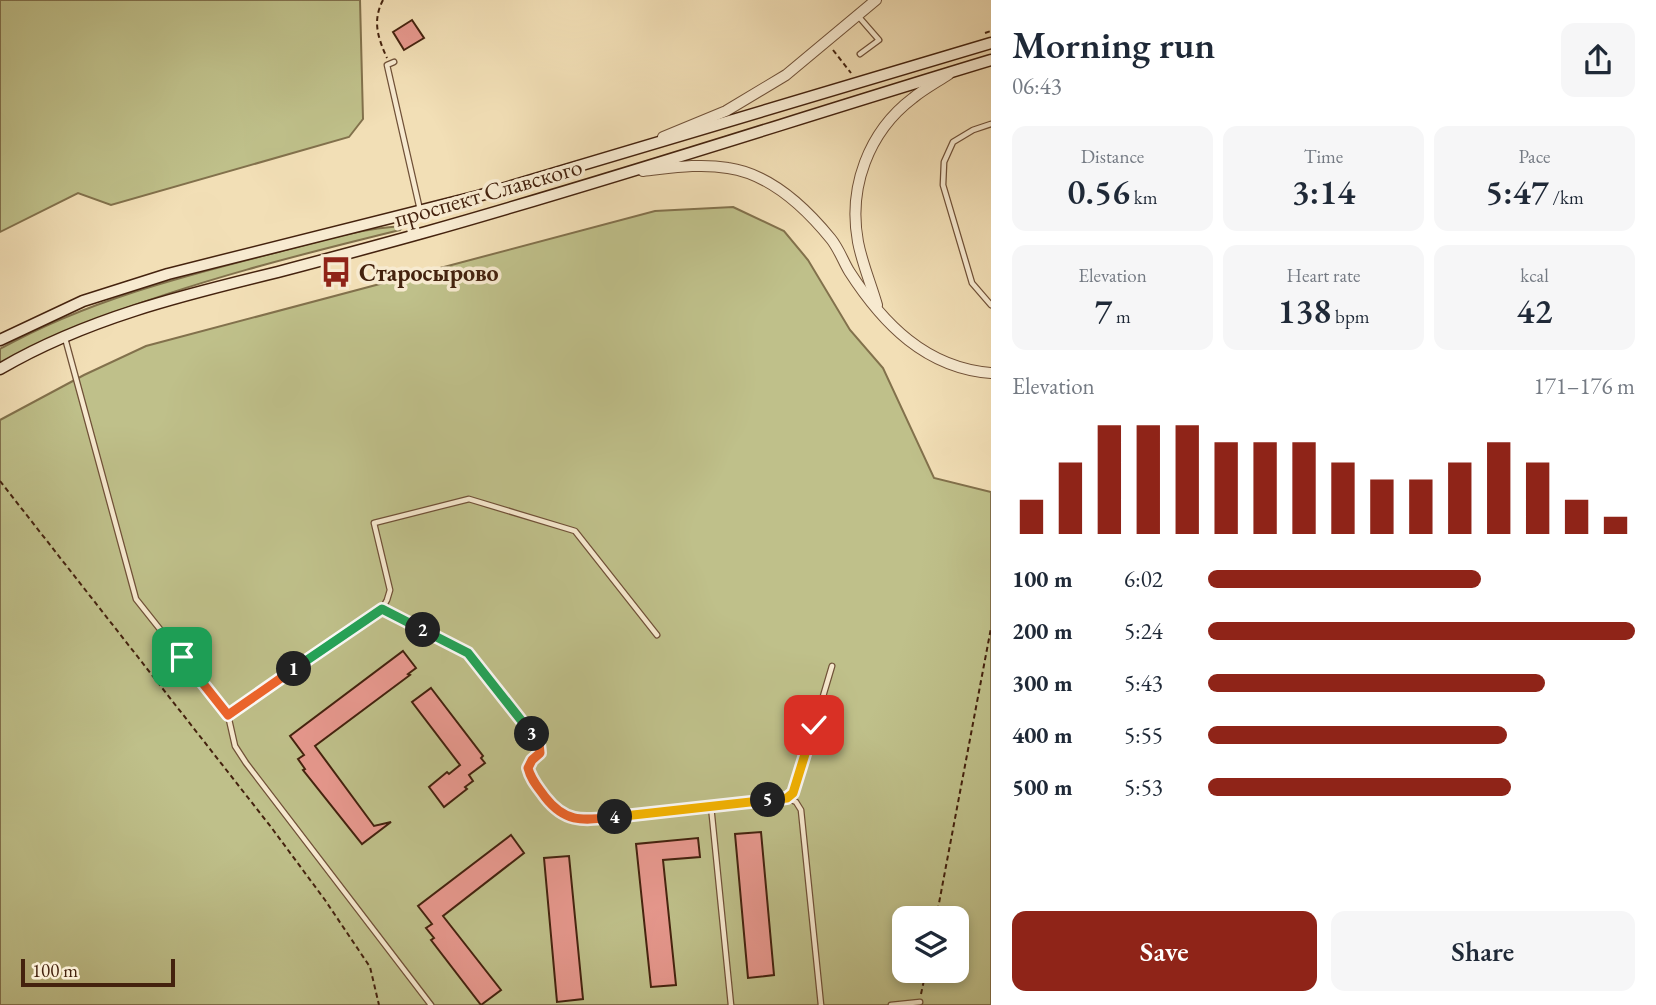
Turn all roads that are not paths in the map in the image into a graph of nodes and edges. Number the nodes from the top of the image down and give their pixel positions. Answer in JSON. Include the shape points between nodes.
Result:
{"nodes":[{"id":1,"x":876,"y":0,"type":"edge"},
{"id":2,"x":858,"y":16,"type":"junction"},
{"id":3,"x":991,"y":43,"type":"edge"},
{"id":4,"x":860,"y":54,"type":"dead end"},
{"id":5,"x":991,"y":60,"type":"edge"},
{"id":6,"x":392,"y":63,"type":"road end"},
{"id":7,"x":954,"y":72,"type":"junction"},
{"id":8,"x":991,"y":124,"type":"edge"},
{"id":9,"x":621,"y":154,"type":"junction"},
{"id":10,"x":625,"y":174,"type":"junction"},
{"id":11,"x":420,"y":210,"type":"junction"},
{"id":12,"x":991,"y":305,"type":"edge"},
{"id":13,"x":880,"y":312,"type":"junction"},
{"id":14,"x":65,"y":337,"type":"junction"},
{"id":15,"x":0,"y":340,"type":"edge"},
{"id":16,"x":0,"y":369,"type":"edge"},
{"id":17,"x":991,"y":373,"type":"edge"},
{"id":18,"x":382,"y":609,"type":"junction"},
{"id":19,"x":657,"y":635,"type":"dead end"},
{"id":20,"x":831,"y":666,"type":"dead end"},
{"id":21,"x":228,"y":715,"type":"junction"},
{"id":22,"x":787,"y":798,"type":"junction"},
{"id":23,"x":711,"y":806,"type":"junction"},
{"id":24,"x":920,"y":1002,"type":"road end"},
{"id":25,"x":431,"y":1005,"type":"edge"},
{"id":26,"x":731,"y":1005,"type":"edge"},
{"id":27,"x":821,"y":1005,"type":"edge"},
{"id":28,"x":891,"y":1005,"type":"edge"}],
"edges":[{"from":1,"to":2,"type":"street"},
{"from":2,"to":4,"type":"lane","via":[[879,40]]},
{"from":2,"to":9,"type":"street","via":[[786,75],[726,111]]},
{"from":3,"to":9,"type":"main road","name":"проспект Славского"},
{"from":5,"to":7,"type":"main road","name":"проспект Славского"},
{"from":6,"to":11,"type":"lane","via":[[387,65]]},
{"from":7,"to":10,"type":"main road","name":"проспект Славского"},
{"from":7,"to":13,"type":"street","via":[[912,99],[890,120],[876,138],[858,183],[858,245]]},
{"from":8,"to":12,"type":"lane","via":[[953,142],[944,162],[943,185],[972,283]]},
{"from":9,"to":11,"type":"main road","name":"проспект Славского"},
{"from":10,"to":13,"type":"street","via":[[698,165],[730,168],[761,178],[786,193],[832,240]]},
{"from":10,"to":14,"type":"main road","name":"проспект Славского","via":[[204,290]]},
{"from":11,"to":15,"type":"main road","name":"проспект Славского","via":[[167,274],[83,301]]},
{"from":13,"to":17,"type":"street","via":[[900,334],[934,358]]},
{"from":14,"to":16,"type":"main road","name":"проспект Славского"},
{"from":14,"to":21,"type":"lane","via":[[136,599]]},
{"from":18,"to":19,"type":"lane","via":[[390,590],[374,523],[469,499],[575,531]]},
{"from":18,"to":21,"type":"lane"},
{"from":18,"to":23,"type":"lane","via":[[468,653],[539,743],[540,753],[528,768],[555,810],[587,820]]},
{"from":20,"to":22,"type":"lane","via":[[797,784]]},
{"from":21,"to":25,"type":"lane","via":[[235,746],[246,763]]},
{"from":22,"to":23,"type":"lane"},
{"from":22,"to":27,"type":"lane","via":[[801,810]]},
{"from":23,"to":26,"type":"lane"},
{"from":24,"to":28,"type":"lane"}]}
